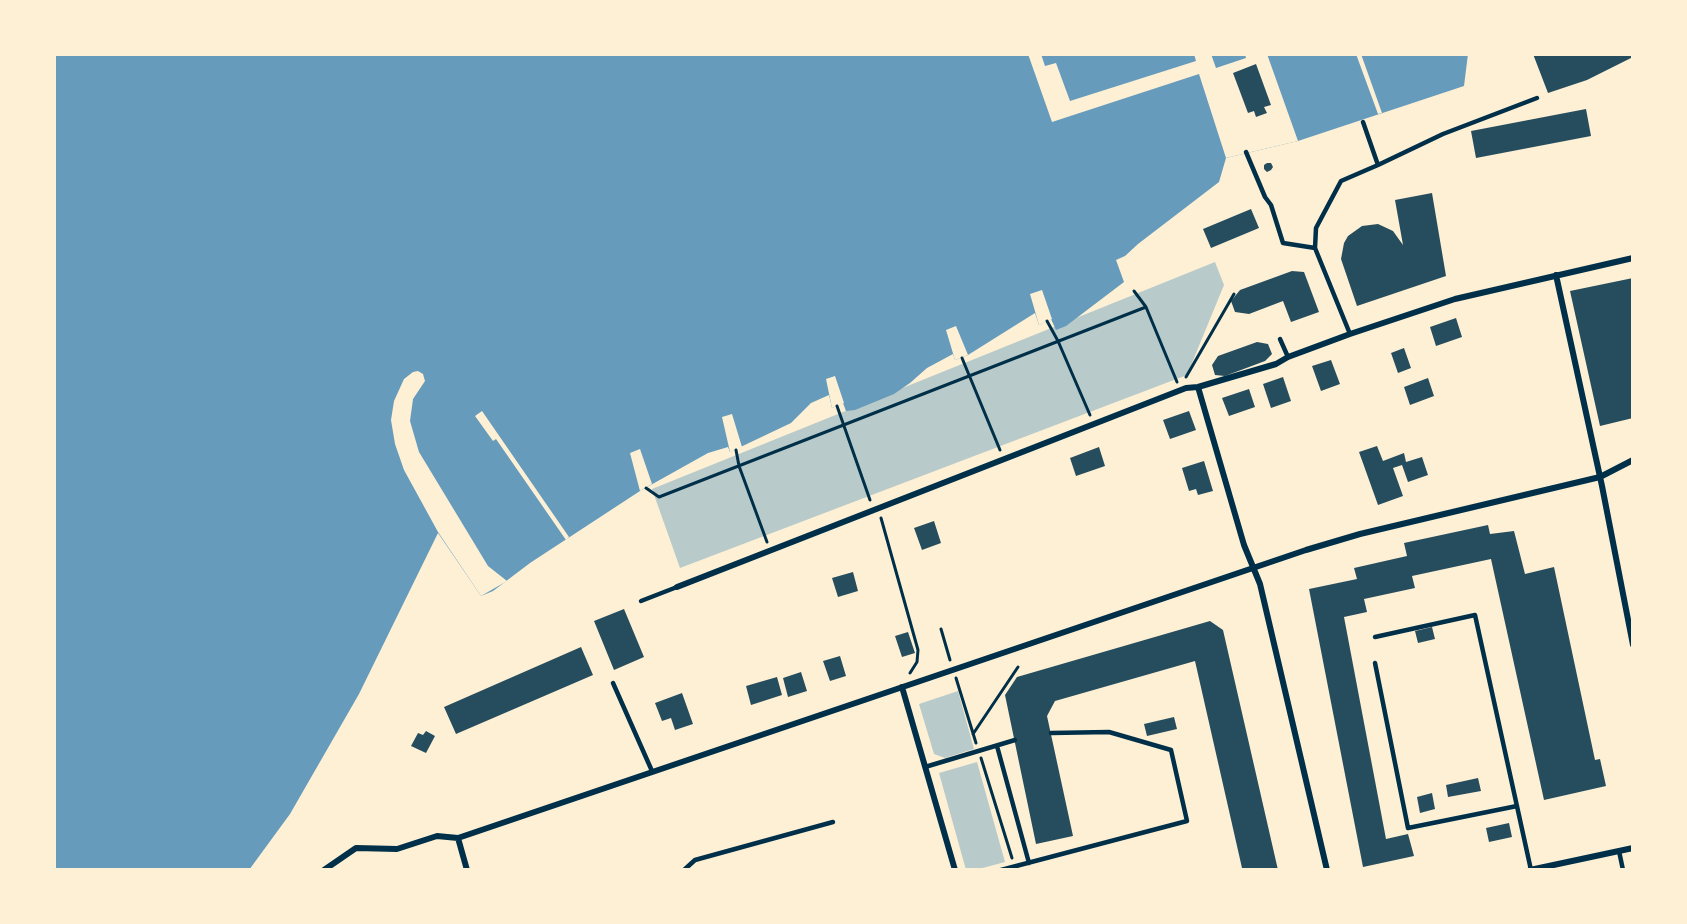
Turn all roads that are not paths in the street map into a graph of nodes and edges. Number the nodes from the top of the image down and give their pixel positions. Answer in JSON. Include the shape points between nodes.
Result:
{"nodes":[{"id":1,"x":1537,"y":98,"type":"dead end"},
{"id":2,"x":1363,"y":122,"type":"dead end"},
{"id":3,"x":1246,"y":152,"type":"dead end"},
{"id":4,"x":1378,"y":165,"type":"junction"},
{"id":5,"x":1315,"y":248,"type":"junction"},
{"id":6,"x":1633,"y":258,"type":"edge"},
{"id":7,"x":1556,"y":275,"type":"junction"},
{"id":8,"x":1350,"y":334,"type":"junction"},
{"id":9,"x":1280,"y":339,"type":"dead end"},
{"id":10,"x":1288,"y":357,"type":"junction"},
{"id":11,"x":1198,"y":387,"type":"junction"},
{"id":12,"x":1633,"y":460,"type":"edge"},
{"id":13,"x":1600,"y":477,"type":"junction"},
{"id":14,"x":1252,"y":568,"type":"junction"},
{"id":15,"x":677,"y":587,"type":"joint"},
{"id":16,"x":641,"y":601,"type":"dead end"},
{"id":17,"x":1375,"y":637,"type":"dead end"},
{"id":18,"x":1633,"y":645,"type":"edge"},
{"id":19,"x":1374,"y":663,"type":"dead end"},
{"id":20,"x":613,"y":683,"type":"dead end"},
{"id":21,"x":902,"y":687,"type":"junction"},
{"id":22,"x":1051,"y":733,"type":"dead end"},
{"id":23,"x":1015,"y":740,"type":"dead end"},
{"id":24,"x":997,"y":747,"type":"junction"},
{"id":25,"x":925,"y":767,"type":"junction"},
{"id":26,"x":652,"y":771,"type":"junction"},
{"id":27,"x":1517,"y":806,"type":"junction"},
{"id":28,"x":833,"y":822,"type":"dead end"},
{"id":29,"x":458,"y":838,"type":"junction"},
{"id":30,"x":1633,"y":848,"type":"edge"},
{"id":31,"x":1618,"y":851,"type":"junction"},
{"id":32,"x":1029,"y":863,"type":"junction"},
{"id":33,"x":1015,"y":868,"type":"edge"},
{"id":34,"x":324,"y":870,"type":"edge"},
{"id":35,"x":467,"y":870,"type":"edge"},
{"id":36,"x":684,"y":870,"type":"edge"},
{"id":37,"x":955,"y":870,"type":"edge"},
{"id":38,"x":1001,"y":870,"type":"edge"},
{"id":39,"x":1327,"y":870,"type":"edge"},
{"id":40,"x":1530,"y":870,"type":"edge"},
{"id":41,"x":1623,"y":870,"type":"edge"}],
"edges":[{"from":1,"to":4,"type":"lane","via":[[1443,134]]},
{"from":2,"to":4,"type":"lane"},
{"from":3,"to":5,"type":"lane","via":[[1271,205],[1283,243]]},
{"from":4,"to":5,"type":"lane","via":[[1341,181],[1316,228]]},
{"from":5,"to":8,"type":"lane"},
{"from":6,"to":7,"type":"street"},
{"from":7,"to":8,"type":"street","via":[[1455,299]]},
{"from":7,"to":13,"type":"street"},
{"from":8,"to":10,"type":"street"},
{"from":9,"to":10,"type":"lane"},
{"from":10,"to":11,"type":"street"},
{"from":11,"to":14,"type":"street"},
{"from":11,"to":15,"type":"street","via":[[1186,388]]},
{"from":12,"to":13,"type":"street"},
{"from":13,"to":14,"type":"street","via":[[1360,534]]},
{"from":13,"to":18,"type":"street"},
{"from":14,"to":21,"type":"street"},
{"from":14,"to":39,"type":"street","via":[[1260,584]]},
{"from":15,"to":16,"type":"lane"},
{"from":17,"to":27,"type":"lane","via":[[1475,615]]},
{"from":19,"to":27,"type":"lane","via":[[1408,828]]},
{"from":20,"to":26,"type":"lane"},
{"from":21,"to":25,"type":"street"},
{"from":21,"to":26,"type":"street"},
{"from":22,"to":32,"type":"lane","via":[[1109,732],[1171,750],[1187,821]]},
{"from":23,"to":24,"type":"lane"},
{"from":24,"to":25,"type":"lane"},
{"from":24,"to":32,"type":"lane"},
{"from":25,"to":37,"type":"street"},
{"from":26,"to":29,"type":"street"},
{"from":27,"to":40,"type":"lane"},
{"from":28,"to":36,"type":"lane","via":[[695,860]]},
{"from":29,"to":34,"type":"street","via":[[437,836],[397,849],[356,848]]},
{"from":29,"to":35,"type":"street"},
{"from":30,"to":31,"type":"street"},
{"from":31,"to":40,"type":"street"},
{"from":31,"to":41,"type":"lane"},
{"from":32,"to":33,"type":"lane"},
{"from":33,"to":38,"type":"lane"}]}
